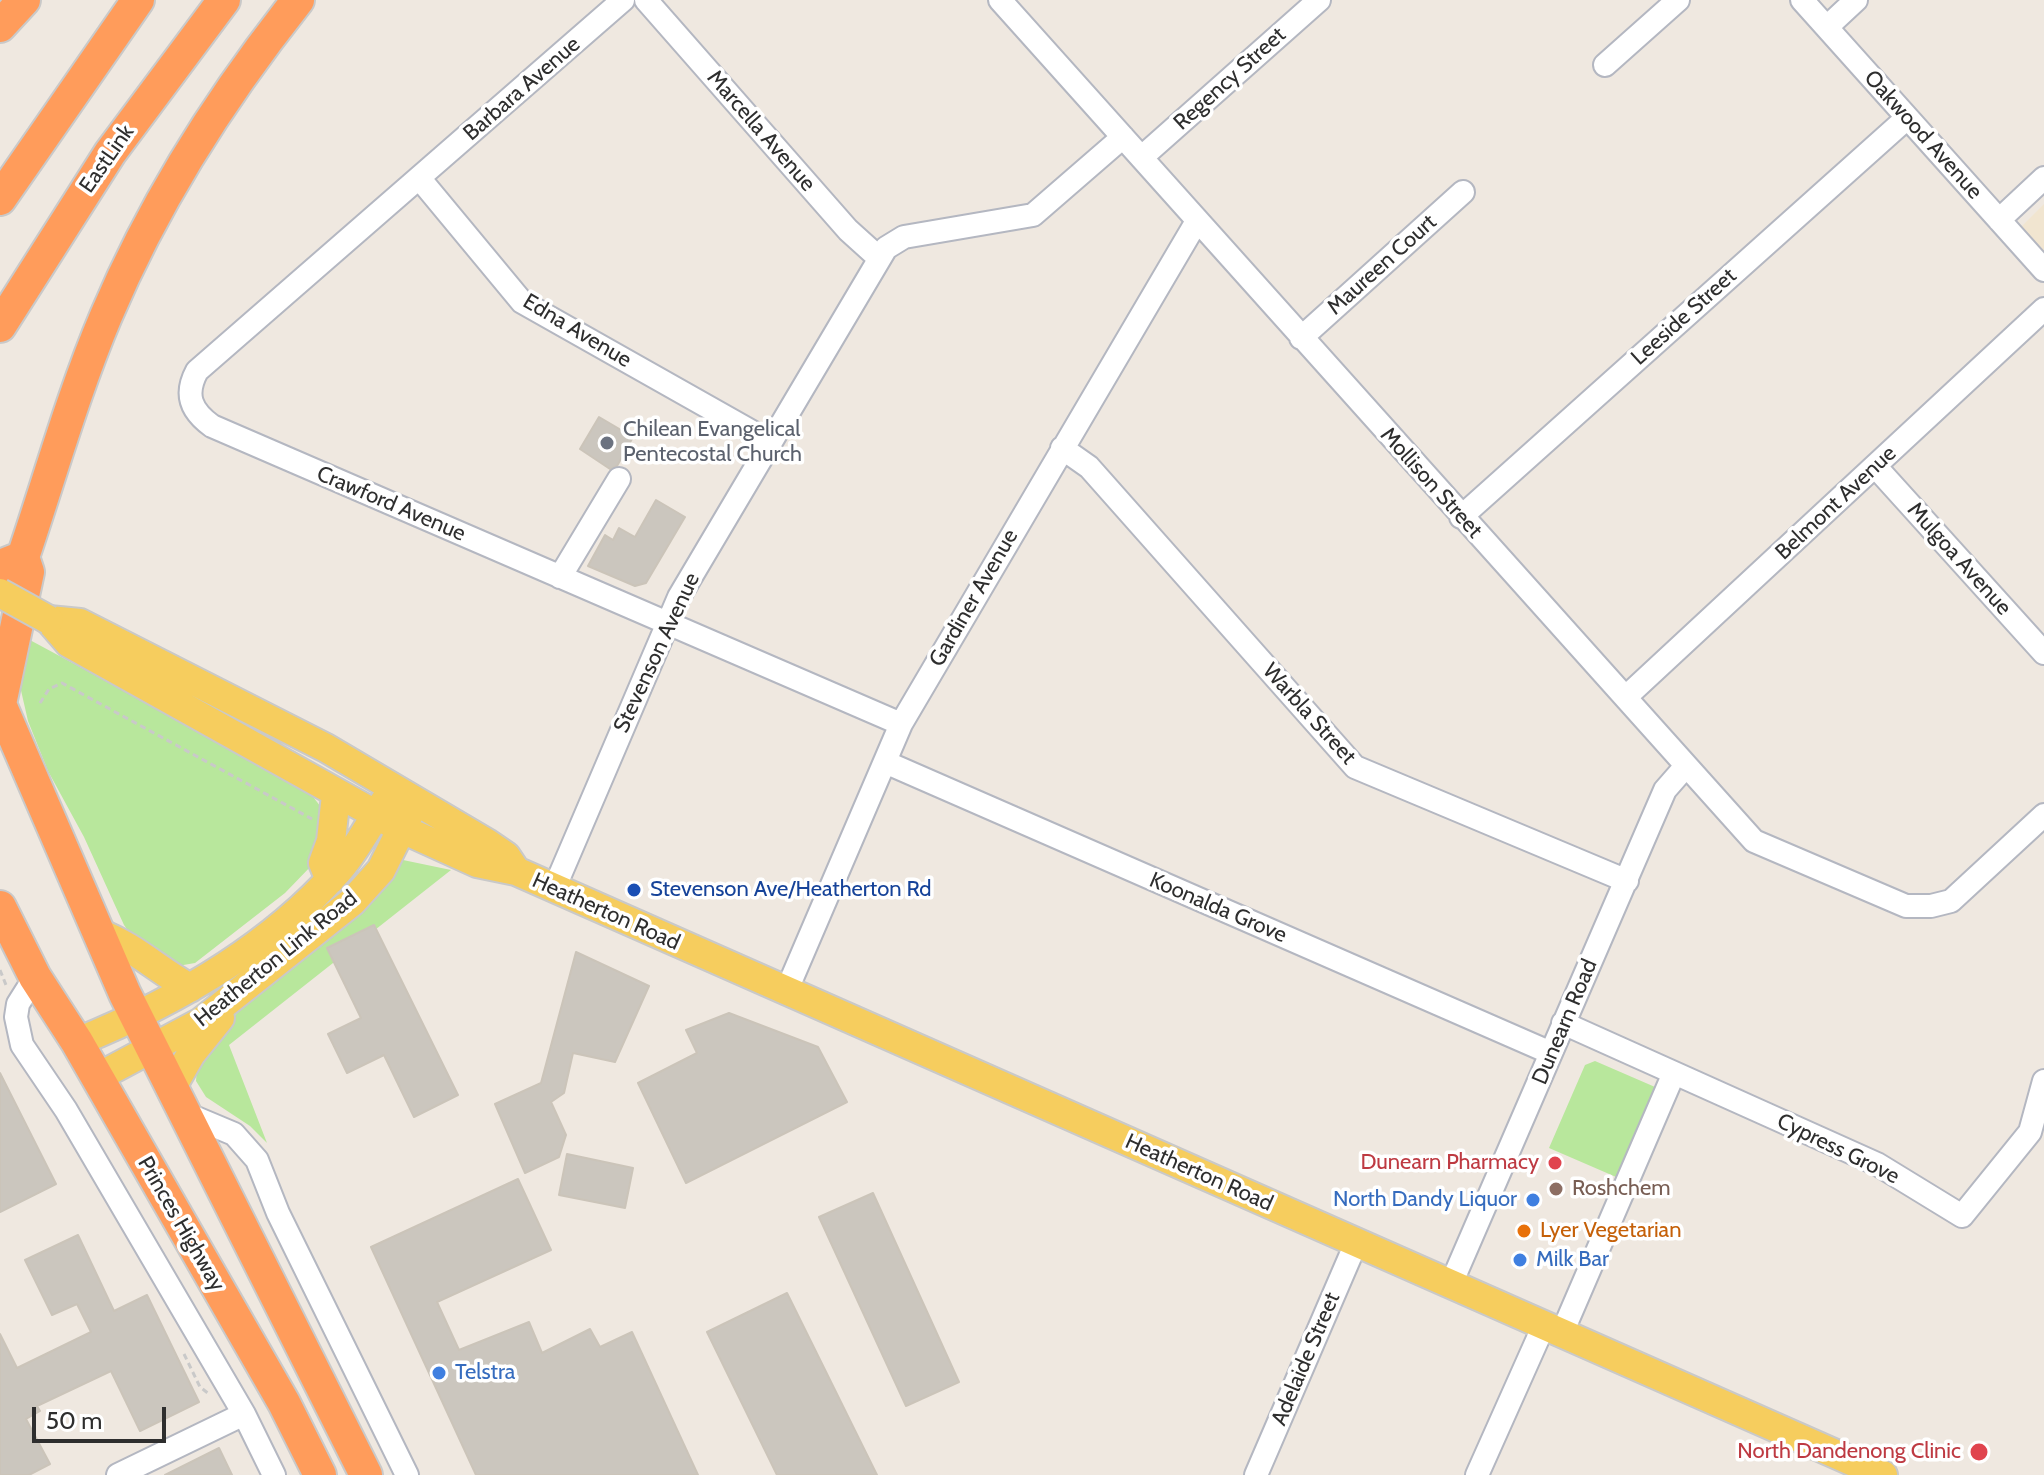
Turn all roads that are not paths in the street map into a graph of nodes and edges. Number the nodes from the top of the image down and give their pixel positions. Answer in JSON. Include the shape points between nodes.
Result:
{"nodes":[{"id":1,"x":24,"y":0,"type":"edge"},
{"id":2,"x":138,"y":0,"type":"edge"},
{"id":3,"x":224,"y":0,"type":"edge"},
{"id":4,"x":298,"y":0,"type":"edge"},
{"id":5,"x":623,"y":0,"type":"edge"},
{"id":6,"x":646,"y":0,"type":"edge"},
{"id":7,"x":1000,"y":0,"type":"edge"},
{"id":8,"x":1319,"y":0,"type":"edge"},
{"id":9,"x":1678,"y":0,"type":"edge"},
{"id":10,"x":1802,"y":0,"type":"edge"},
{"id":11,"x":1856,"y":0,"type":"edge"},
{"id":12,"x":0,"y":26,"type":"edge"},
{"id":13,"x":1827,"y":27,"type":"junction"},
{"id":14,"x":1605,"y":65,"type":"dead end"},
{"id":15,"x":1907,"y":118,"type":"junction"},
{"id":16,"x":1123,"y":137,"type":"junction"},
{"id":17,"x":1142,"y":157,"type":"junction"},
{"id":18,"x":2044,"y":178,"type":"edge"},
{"id":19,"x":420,"y":179,"type":"junction"},
{"id":20,"x":1463,"y":192,"type":"dead end"},
{"id":21,"x":0,"y":199,"type":"edge"},
{"id":22,"x":1999,"y":220,"type":"junction"},
{"id":23,"x":1197,"y":221,"type":"junction"},
{"id":24,"x":879,"y":258,"type":"junction"},
{"id":25,"x":2044,"y":270,"type":"edge"},
{"id":26,"x":2044,"y":309,"type":"edge"},
{"id":27,"x":0,"y":326,"type":"edge"},
{"id":28,"x":1301,"y":338,"type":"junction"},
{"id":29,"x":770,"y":442,"type":"junction"},
{"id":30,"x":1062,"y":448,"type":"junction"},
{"id":31,"x":1875,"y":466,"type":"junction"},
{"id":32,"x":619,"y":479,"type":"dead end"},
{"id":33,"x":1461,"y":517,"type":"junction"},
{"id":34,"x":11,"y":564,"type":"edge"},
{"id":35,"x":560,"y":577,"type":"junction"},
{"id":36,"x":0,"y":593,"type":"edge"},
{"id":37,"x":667,"y":623,"type":"junction"},
{"id":38,"x":74,"y":633,"type":"junction"},
{"id":39,"x":2044,"y":653,"type":"edge"},
{"id":40,"x":1627,"y":696,"type":"junction"},
{"id":41,"x":0,"y":704,"type":"edge"},
{"id":42,"x":901,"y":724,"type":"junction"},
{"id":43,"x":885,"y":762,"type":"junction"},
{"id":44,"x":1686,"y":766,"type":"junction"},
{"id":45,"x":405,"y":794,"type":"junction"},
{"id":46,"x":336,"y":795,"type":"junction"},
{"id":47,"x":2044,"y":815,"type":"edge"},
{"id":48,"x":388,"y":821,"type":"junction"},
{"id":49,"x":516,"y":871,"type":"junction"},
{"id":50,"x":330,"y":880,"type":"junction"},
{"id":51,"x":1627,"y":881,"type":"junction"},
{"id":52,"x":554,"y":889,"type":"junction"},
{"id":53,"x":0,"y":907,"type":"edge"},
{"id":54,"x":99,"y":933,"type":"junction"},
{"id":55,"x":35,"y":977,"type":"junction"},
{"id":56,"x":190,"y":988,"type":"junction"},
{"id":57,"x":786,"y":992,"type":"junction"},
{"id":58,"x":227,"y":1002,"type":"junction"},
{"id":59,"x":136,"y":1018,"type":"junction"},
{"id":60,"x":1563,"y":1023,"type":"junction"},
{"id":61,"x":77,"y":1042,"type":"junction"},
{"id":62,"x":151,"y":1048,"type":"junction"},
{"id":63,"x":1551,"y":1053,"type":"junction"},
{"id":64,"x":1674,"y":1073,"type":"junction"},
{"id":65,"x":98,"y":1077,"type":"junction"},
{"id":66,"x":2044,"y":1081,"type":"edge"},
{"id":67,"x":178,"y":1100,"type":"junction"},
{"id":68,"x":1356,"y":1243,"type":"junction"},
{"id":69,"x":1451,"y":1284,"type":"junction"},
{"id":70,"x":1553,"y":1329,"type":"junction"},
{"id":71,"x":244,"y":1414,"type":"junction"},
{"id":72,"x":118,"y":1475,"type":"edge"},
{"id":73,"x":274,"y":1475,"type":"edge"},
{"id":74,"x":320,"y":1475,"type":"edge"},
{"id":75,"x":366,"y":1475,"type":"edge"},
{"id":76,"x":407,"y":1475,"type":"edge"},
{"id":77,"x":1256,"y":1475,"type":"edge"},
{"id":78,"x":1477,"y":1475,"type":"edge"},
{"id":79,"x":1883,"y":1475,"type":"edge"}],
"edges":[{"from":1,"to":12,"type":"highway"},
{"from":2,"to":21,"type":"highway"},
{"from":3,"to":27,"type":"highway","name":"EastLink","via":[[110,153]]},
{"from":4,"to":34,"type":"highway","via":[[225,98],[130,262]]},
{"from":5,"to":19,"type":"street","name":"Barbara Avenue"},
{"from":6,"to":24,"type":"street","name":"Marcella Avenue","via":[[848,230]]},
{"from":7,"to":16,"type":"street","name":"Mollison Street"},
{"from":8,"to":17,"type":"street","name":"Regency Street"},
{"from":9,"to":14,"type":"street"},
{"from":10,"to":13,"type":"street","name":"Oakwood Avenue"},
{"from":11,"to":13,"type":"street"},
{"from":13,"to":15,"type":"street","name":"Oakwood Avenue"},
{"from":15,"to":22,"type":"street","name":"Oakwood Avenue"},
{"from":15,"to":33,"type":"street","name":"Leeside Street"},
{"from":16,"to":17,"type":"street","name":"Mollison Street"},
{"from":16,"to":24,"type":"street","name":"Stevenson Avenue","via":[[1033,215],[904,237]]},
{"from":17,"to":23,"type":"street","name":"Mollison Street"},
{"from":18,"to":22,"type":"street"},
{"from":19,"to":29,"type":"street","name":"Edna Avenue","via":[[522,302]]},
{"from":19,"to":35,"type":"street","name":"Crawford Avenue","via":[[197,371],[189,395],[192,406],[212,426]]},
{"from":20,"to":28,"type":"street","name":"Maureen Court"},
{"from":22,"to":25,"type":"street","name":"Oakwood Avenue"},
{"from":23,"to":28,"type":"street","name":"Mollison Street"},
{"from":23,"to":30,"type":"street","name":"Gardiner Avenue"},
{"from":24,"to":29,"type":"street","name":"Stevenson Avenue"},
{"from":26,"to":31,"type":"street","name":"Belmont Avenue"},
{"from":28,"to":33,"type":"street","name":"Mollison Street"},
{"from":29,"to":37,"type":"street","name":"Stevenson Avenue"},
{"from":30,"to":42,"type":"street","name":"Gardiner Avenue"},
{"from":30,"to":51,"type":"street","name":"Warbla Street","via":[[1089,467],[1355,767]]},
{"from":31,"to":39,"type":"street","name":"Mulgoa Avenue"},
{"from":31,"to":40,"type":"street","name":"Belmont Avenue"},
{"from":32,"to":35,"type":"street"},
{"from":33,"to":40,"type":"street","name":"Mollison Street"},
{"from":34,"to":41,"type":"highway","via":[[28,572]]},
{"from":35,"to":37,"type":"street","name":"Crawford Avenue"},
{"from":36,"to":38,"type":"main road","name":"Heatherton Road","bridge":true},
{"from":37,"to":42,"type":"street","name":"Crawford Avenue"},
{"from":37,"to":52,"type":"street","name":"Stevenson Avenue"},
{"from":38,"to":45,"type":"main road","name":"Heatherton Road","via":[[326,748]]},
{"from":38,"to":46,"type":"main road","name":"Heatherton Road"},
{"from":40,"to":44,"type":"street","name":"Mollison Street"},
{"from":41,"to":54,"type":"highway"},
{"from":42,"to":43,"type":"street","name":"Gardiner Avenue"},
{"from":43,"to":57,"type":"street","name":"Gardiner Avenue"},
{"from":43,"to":63,"type":"street","name":"Koonalda Grove"},
{"from":44,"to":47,"type":"street","name":"Mollison Street","via":[[1754,841],[1906,906],[1951,901]]},
{"from":44,"to":51,"type":"street","name":"Dunearn Road","via":[[1665,790]]},
{"from":45,"to":48,"type":"main road","name":"Heatherton Link Road"},
{"from":45,"to":49,"type":"main road","name":"Heatherton Road","via":[[506,856]]},
{"from":46,"to":48,"type":"main road","name":"Heatherton Road"},
{"from":46,"to":50,"type":"main road","via":[[323,863]]},
{"from":48,"to":49,"type":"main road","name":"Heatherton Road","via":[[477,863]]},
{"from":48,"to":50,"type":"main road","name":"Heatherton Link Road"},
{"from":48,"to":58,"type":"main road","name":"Heatherton Link Road","via":[[381,870],[352,902]]},
{"from":49,"to":52,"type":"main road","name":"Heatherton Road"},
{"from":50,"to":56,"type":"main road","name":"Heatherton Link Road","via":[[270,932]]},
{"from":51,"to":60,"type":"street","name":"Dunearn Road"},
{"from":52,"to":57,"type":"main road","name":"Heatherton Road"},
{"from":53,"to":55,"type":"highway","name":"Princes Highway"},
{"from":54,"to":56,"type":"main road","via":[[129,945],[154,968]]},
{"from":54,"to":59,"type":"highway"},
{"from":55,"to":61,"type":"highway","name":"Princes Highway"},
{"from":55,"to":71,"type":"street","name":"Princes Highway","via":[[18,1004],[22,1045],[66,1110]]},
{"from":56,"to":59,"type":"main road","name":"Heatherton Link Road"},
{"from":57,"to":68,"type":"main road","name":"Heatherton Road"},
{"from":58,"to":62,"type":"main road","name":"Heatherton Link Road"},
{"from":58,"to":67,"type":"main road","via":[[217,1025],[191,1054]]},
{"from":59,"to":61,"type":"main road","name":"Heatherton Link Road"},
{"from":59,"to":62,"type":"highway"},
{"from":60,"to":63,"type":"street","name":"Dunearn Road"},
{"from":60,"to":64,"type":"street","name":"Cypress Grove"},
{"from":61,"to":65,"type":"highway","name":"Princes Highway"},
{"from":62,"to":65,"type":"main road","name":"Heatherton Link Road"},
{"from":62,"to":67,"type":"highway"},
{"from":63,"to":69,"type":"street","name":"Dunearn Road"},
{"from":64,"to":66,"type":"street","name":"Cypress Grove","via":[[1877,1164],[1962,1216],[2030,1132]]},
{"from":64,"to":70,"type":"street"},
{"from":65,"to":74,"type":"highway","name":"Princes Highway"},
{"from":67,"to":75,"type":"highway"},
{"from":67,"to":76,"type":"street","via":[[245,1143],[257,1160]]},
{"from":68,"to":69,"type":"main road","name":"Heatherton Road"},
{"from":68,"to":77,"type":"street","name":"Adelaide Street"},
{"from":69,"to":70,"type":"main road","name":"Heatherton Road"},
{"from":70,"to":78,"type":"street"},
{"from":70,"to":79,"type":"main road","name":"Heatherton Road"},
{"from":71,"to":72,"type":"street"},
{"from":71,"to":73,"type":"street","name":"Princes Highway"}]}
